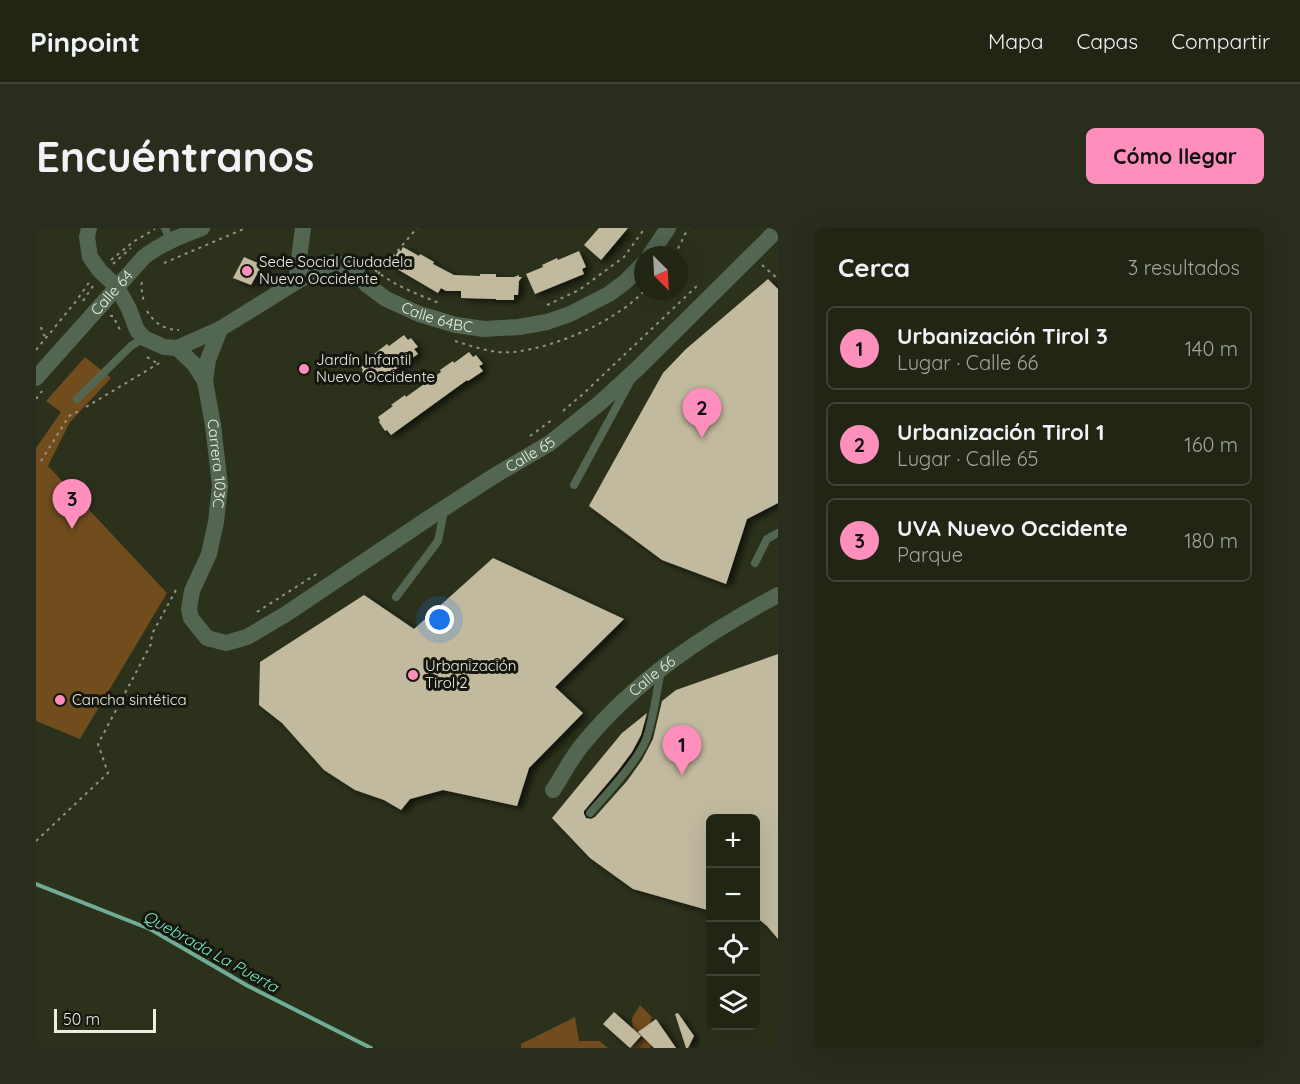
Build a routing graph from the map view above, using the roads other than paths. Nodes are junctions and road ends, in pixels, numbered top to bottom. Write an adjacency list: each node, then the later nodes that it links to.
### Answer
1 (89, 228): 10 (street)
2 (202, 228): 6 (street, Calle 64)
3 (303, 228): 9 (street)
4 (668, 228): 7 (street)
5 (778, 229): 14 (street, Calle 65)
6 (167, 234): 10 (street, Calle 64)
7 (656, 246)
8 (634, 273): 9 (street, Calle 64BC)
9 (296, 282): 11 (street, Calle 64BC)
10 (117, 287): 12 (street); 15 (street, Calle 64)
11 (220, 329): 13 (street, Calle 64BC); 16 (street)
12 (144, 338): 13 (street); 17 (lane)
13 (177, 348): 16 (street)
14 (638, 369): 18 (lane); 19 (street, Calle 65)
15 (36, 378)
16 (205, 381): 24 (street, Carrera 103C)
17 (77, 399)
18 (574, 485)
19 (445, 507): 23 (lane); 24 (street, Calle 65)
20 (778, 533): 21 (lane)
21 (755, 563)
22 (778, 595): 25 (street, Calle 66)
23 (396, 597)
24 (247, 637)
25 (661, 668): 26 (street, Calle 66); 27 (lane)
26 (553, 790)
27 (590, 813)

